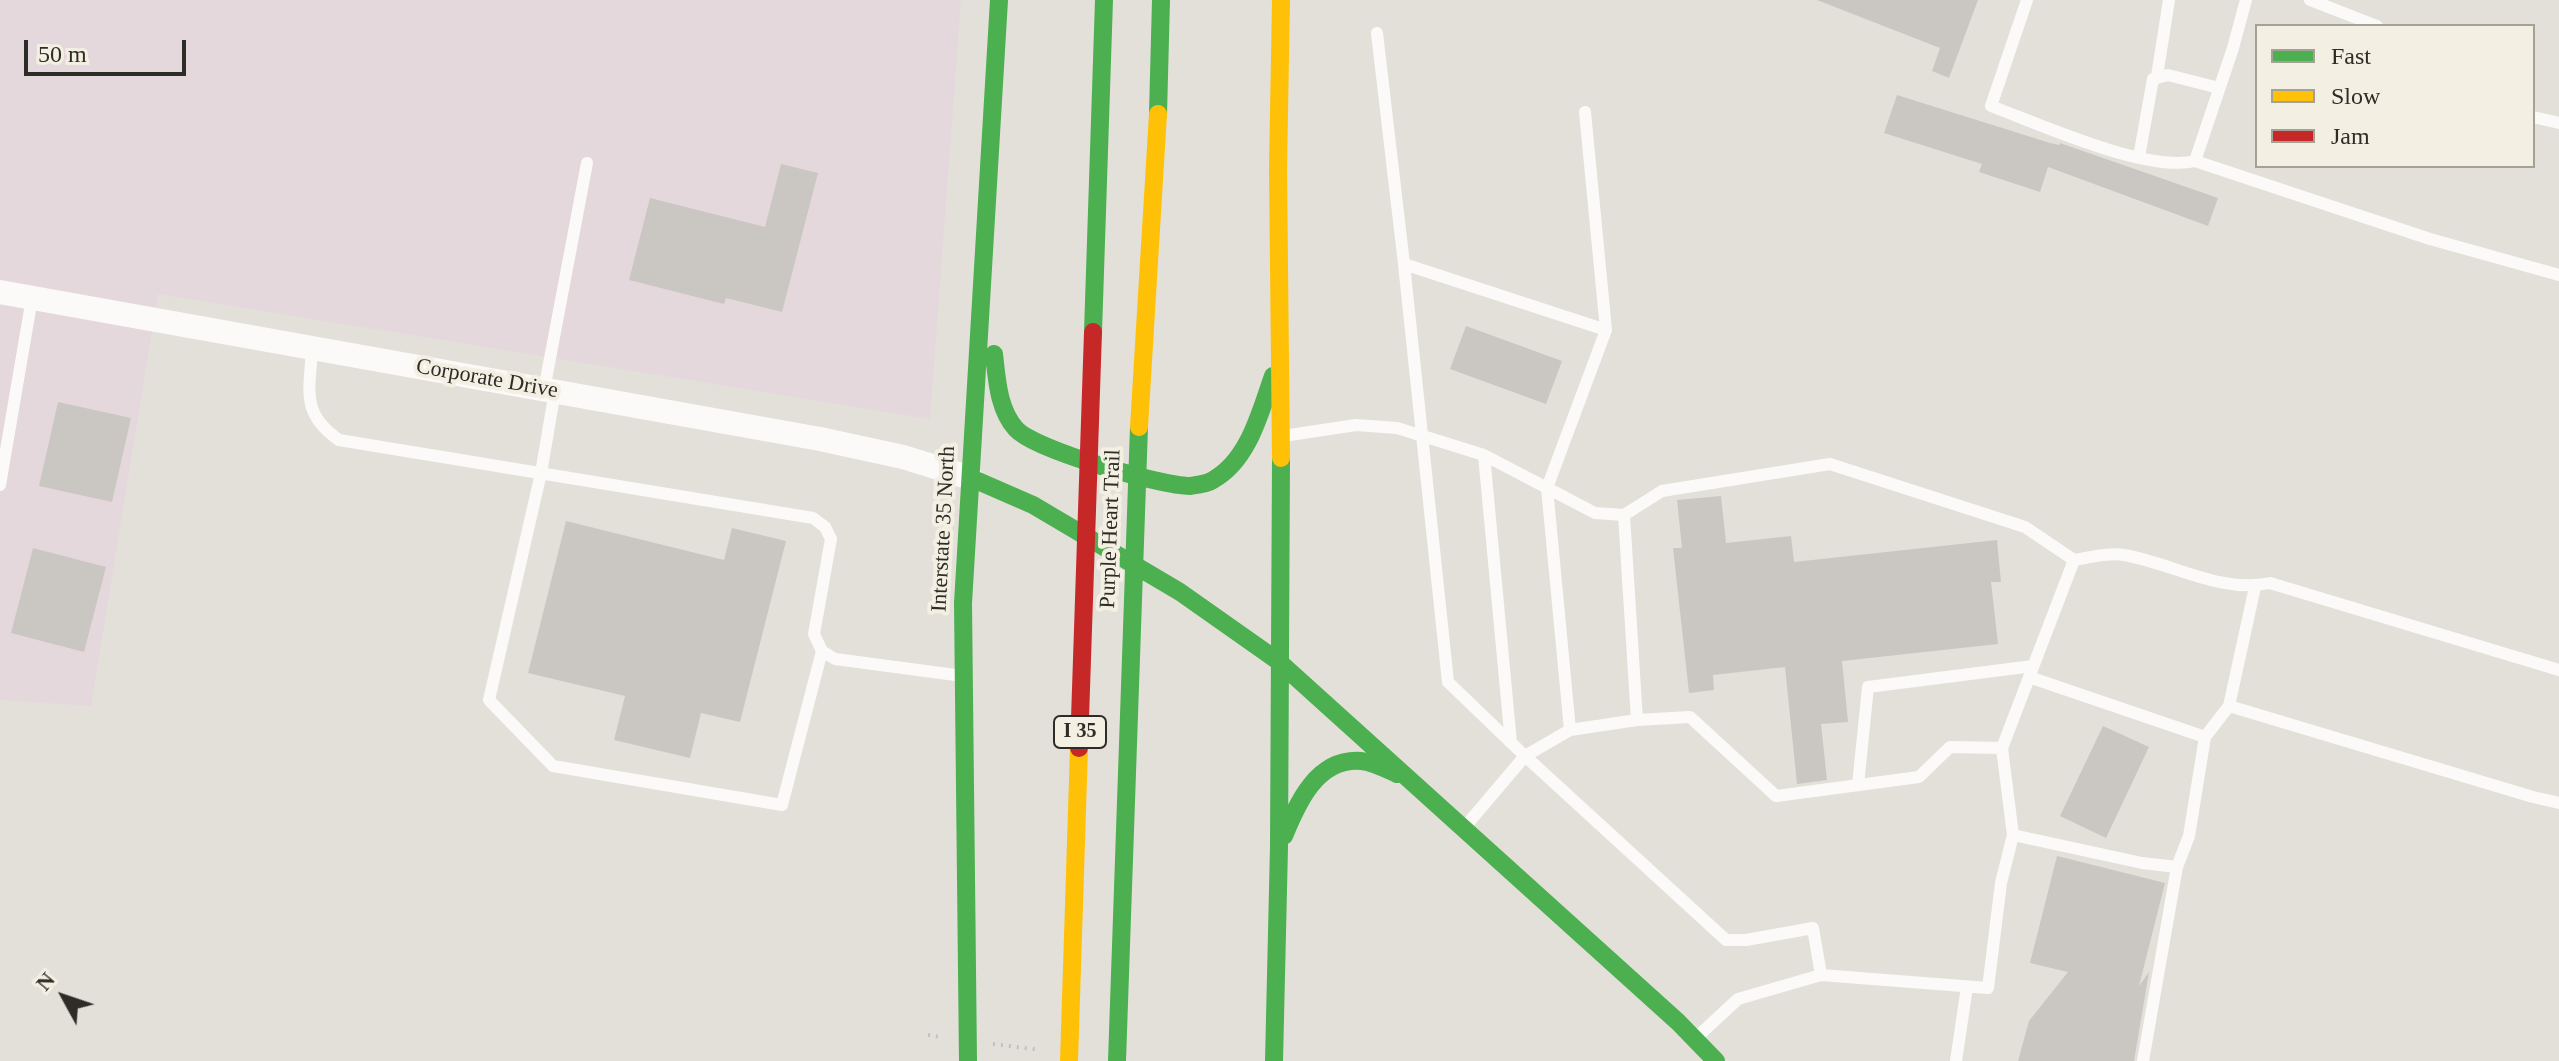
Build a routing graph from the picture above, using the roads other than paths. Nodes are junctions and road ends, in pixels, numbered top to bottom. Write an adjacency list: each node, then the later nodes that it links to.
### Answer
1 (999, 0): 21 (main road, Interstate 35 North)
2 (1104, 0): 63 (main road, Purple Heart Trail / I 35)
3 (1161, 0): 12 (main road, Purple Heart Trail / I 35)
4 (1170, 0): 12 (main road)
5 (1281, 0): 28 (main road)
6 (2027, 0): 18 (lane)
7 (2169, 0): 13 (lane)
8 (2246, 0): 14 (lane)
9 (2310, 0): 10 (lane)
10 (2372, 24)
11 (1377, 33): 22 (lane)
12 (1161, 58): 64 (main road, Purple Heart Trail / I 35)
13 (2157, 76): 14 (lane); 18 (lane)
14 (2219, 88): 19 (lane)
15 (1585, 112): 26 (lane)
16 (2535, 117): 17 (lane)
17 (2559, 123)
18 (2139, 157): 19 (lane)
19 (2195, 161): 23 (lane)
20 (587, 163): 29 (lane)
21 (984, 258): 28 (main road); 34 (main road, Interstate 35 North)
22 (1404, 264): 26 (lane); 31 (lane)
23 (2559, 275)
24 (0, 292): 25 (street, Corporate Drive)
25 (32, 298): 27 (street, Corporate Drive); 35 (lane)
26 (1606, 330): 36 (lane)
27 (312, 348): 29 (street, Corporate Drive); 33 (lane)
28 (1281, 355): 30 (main road)
29 (549, 390): 33 (lane); 34 (street, Corporate Drive)
30 (1280, 436): 31 (lane); 41 (main road)
31 (1422, 436): 32 (lane); 49 (lane)
32 (1484, 455): 36 (lane); 49 (lane)
33 (541, 473): 40 (lane); 40 (lane)
34 (971, 478): 41 (main road); 44 (main road, Interstate 35 North)
35 (0, 485)
36 (1547, 488): 37 (lane); 47 (lane)
37 (1624, 515): 38 (lane); 46 (lane)
38 (2074, 560): 39 (lane); 43 (lane)
39 (2255, 587): 42 (lane); 45 (lane)
40 (822, 651): 44 (lane)
41 (1278, 661): 52 (main road); 57 (main road)
42 (2559, 670)
43 (2031, 672): 48 (lane); 50 (lane); 53 (lane)
44 (964, 676): 62 (main road, Interstate 35 North)
45 (2229, 706): 48 (lane); 54 (lane)
46 (1637, 720): 47 (lane); 53 (lane)
47 (1570, 730): 51 (lane)
48 (2205, 737): 58 (lane)
49 (1511, 743): 51 (lane)
50 (2002, 748): 53 (lane); 56 (lane)
51 (1525, 756): 55 (lane); 59 (lane)
52 (1411, 779): 55 (main road); 57 (main road)
53 (1858, 785)
54 (2559, 803)
55 (1464, 828): 61 (main road)
56 (2013, 835): 58 (lane); 60 (lane)
57 (1279, 847): 65 (main road)
58 (2177, 867): 68 (lane)
59 (1821, 975): 60 (lane); 61 (lane)
60 (1967, 987): 67 (lane)
61 (1694, 1039): 66 (main road)
62 (968, 1061)
63 (1069, 1061)
64 (1117, 1061)
65 (1274, 1061)
66 (1716, 1061)
67 (1956, 1061)
68 (2143, 1061)

